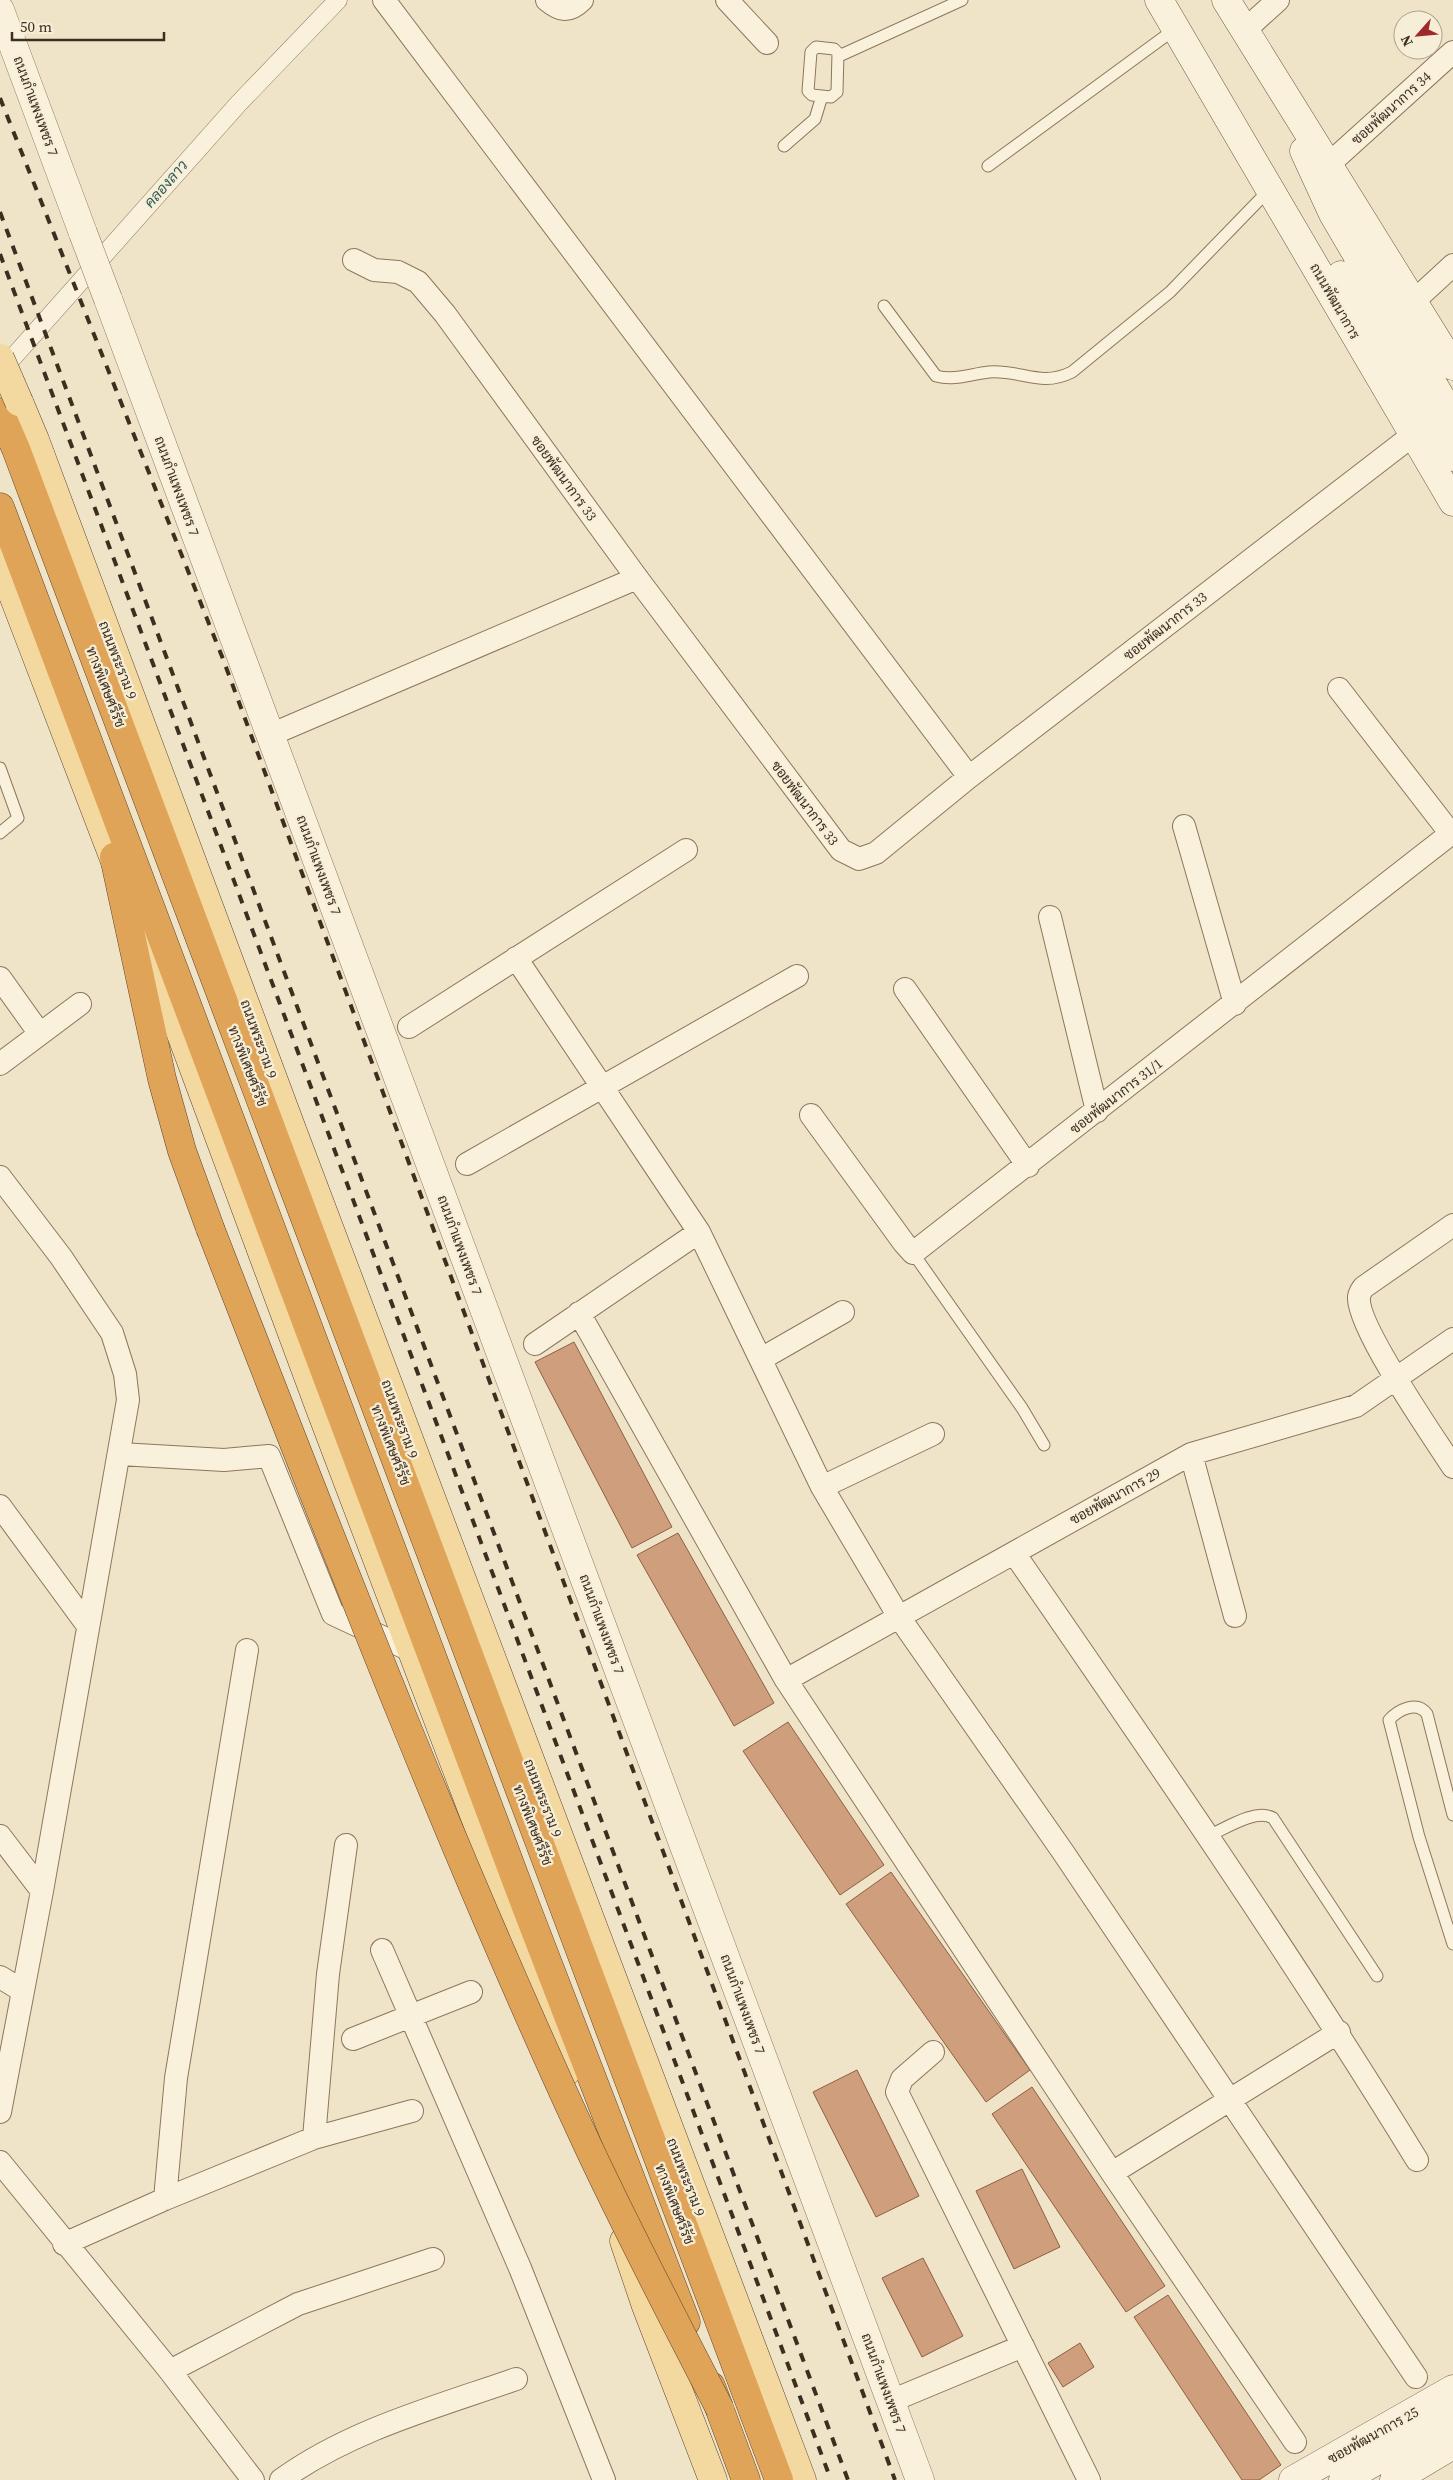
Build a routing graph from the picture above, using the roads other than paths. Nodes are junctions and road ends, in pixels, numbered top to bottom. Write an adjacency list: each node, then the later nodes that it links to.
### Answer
1 (338, 0): 28 (street)
2 (384, 0): 40 (street)
3 (547, 0): 4 (street)
4 (582, 0)
5 (726, 0): 13 (street)
6 (962, 0): 15 (lane)
7 (1158, 0): 11 (street, ถนนพัฒนาการ)
8 (1226, 0): 12 (street)
9 (1278, 0): 12 (street)
10 (0, 10): 38 (street, ถนนกำแพงเพชร 7, bridge)
11 (1175, 29): 17 (street, ถนนพัฒนาการ); 20 (lane)
12 (1250, 38): 19 (street); 30 (street)
13 (767, 43)
14 (1453, 52): 19 (street, ซอยพัฒนาการ 34)
15 (839, 56): 16 (lane); 16 (lane)
16 (822, 96): 18 (lane)
17 (1217, 100): 21 (street, ถนนพัฒนาการ); 32 (street, ถนนพัฒนาการ)
18 (784, 146)
19 (1329, 164): 24 (street)
20 (988, 166)
21 (1270, 188): 25 (lane); 31 (street, ถนนพัฒนาการ)
22 (354, 260): 36 (street, ซอยพัฒนาการ 33)
23 (1453, 265): 24 (street)
24 (1414, 301): 27 (street)
25 (884, 306)
26 (0, 358): 29 (main road, ถนนพระราม 9, bridge)
27 (1453, 366)
28 (0, 372)
29 (9, 407): 125 (highway, ทางพิเศษศรีรัช); 126 (main road, ถนนพระราม 9)
30 (1453, 418)
31 (1413, 435): 33 (street, ถนนพัฒนาการ); 40 (street, ซอยพัฒนาการ 33)
32 (1453, 457)
33 (1453, 502)
34 (0, 507): 116 (highway, bridge)
35 (0, 562): 45 (main road)
36 (637, 578): 38 (street); 40 (street, ซอยพัฒนาการ 33)
37 (1339, 689): 43 (street)
38 (270, 735): 115 (street, ถนนกำแพงเพชร 7)
39 (0, 768): 42 (lane)
40 (969, 777)
41 (1184, 826): 52 (street)
42 (0, 833)
43 (1452, 833): 52 (street, ซอยพัฒนาการ 31/1)
44 (686, 850): 47 (street)
45 (114, 858): 83 (main road); 116 (highway, bridge)
46 (1050, 917): 57 (street)
47 (516, 958): 53 (street); 56 (street)
48 (797, 976): 56 (street)
49 (0, 978): 54 (street)
50 (905, 989): 60 (street)
51 (80, 1004): 54 (street)
52 (1235, 1004): 57 (street, ซอยพัฒนาการ 31/1)
53 (409, 1027)
54 (40, 1034): 55 (street)
55 (0, 1064)
56 (603, 1087): 59 (street); 63 (street)
57 (1098, 1111): 60 (street, ซอยพัฒนาการ 31/1)
58 (812, 1115): 64 (street)
59 (468, 1164)
60 (1028, 1166): 64 (street, ซอยพัฒนาการ 31/1)
61 (0, 1177): 73 (street)
62 (1453, 1225): 70 (street)
63 (700, 1232): 66 (street); 69 (street)
64 (913, 1253): 72 (lane)
65 (843, 1312): 69 (street)
66 (579, 1313): 68 (street); 84 (street)
67 (1453, 1339): 70 (street, ซอยพัฒนาการ 29)
68 (535, 1344)
69 (760, 1359): 76 (street)
70 (1396, 1378): 74 (street, ซอยพัฒนาการ 29); 75 (street)
71 (933, 1434): 76 (street)
72 (1044, 1445)
73 (120, 1454): 81 (street); 83 (street)
74 (1191, 1454): 78 (street, ซอยพัฒนาการ 29); 79 (street)
75 (1453, 1467)
76 (822, 1487): 80 (street)
77 (0, 1506): 81 (street)
78 (1014, 1553): 80 (street, ซอยพัฒนาการ 29); 87 (street)
79 (1235, 1616)
80 (899, 1617): 84 (street, ซอยพัฒนาการ 29); 100 (street)
81 (88, 1626): 89 (street)
82 (247, 1650): 107 (street)
83 (412, 1651): 123 (main road)
84 (786, 1680): 106 (street)
85 (1453, 1815): 90 (lane)
86 (0, 1836): 89 (street)
87 (1208, 1836): 93 (lane); 97 (street)
88 (346, 1845): 103 (street)
89 (42, 1891): 94 (street)
90 (1453, 1944)
91 (382, 1950): 96 (street)
92 (0, 1976): 94 (street)
93 (1377, 1976)
94 (23, 1991): 102 (street)
95 (471, 1992): 96 (street)
96 (412, 2015): 98 (street); 122 (street)
97 (1339, 2032): 100 (street); 104 (street)
98 (353, 2039)
99 (933, 2052): 110 (street)
100 (1230, 2099): 106 (street); 112 (street)
101 (412, 2111): 103 (street)
102 (0, 2112)
103 (314, 2138): 107 (street)
104 (1417, 2160)
105 (0, 2162): 108 (street)
106 (1112, 2173): 118 (street)
107 (165, 2199): 108 (street)
108 (64, 2244): 111 (street)
109 (433, 2258): 111 (street)
110 (1023, 2346): 115 (street); 128 (street)
111 (170, 2371): 120 (street)
112 (1416, 2377)
113 (516, 2379): 121 (street)
114 (1453, 2389): 129 (street, ซอยพัฒนาการ 25)
115 (891, 2401): 127 (street, ถนนกำแพงเพชร 7)
116 (720, 2409): 124 (highway)
117 (1453, 2417): 130 (street, ซอยพัฒนาการ 25)
118 (1294, 2442)
119 (1453, 2446): 131 (street)
120 (253, 2480)
121 (281, 2480)
122 (604, 2480)
123 (714, 2480)
124 (746, 2480)
125 (779, 2480)
126 (802, 2480)
127 (920, 2480)
128 (1089, 2480)
129 (1293, 2480)
130 (1343, 2480)
131 (1394, 2480)

